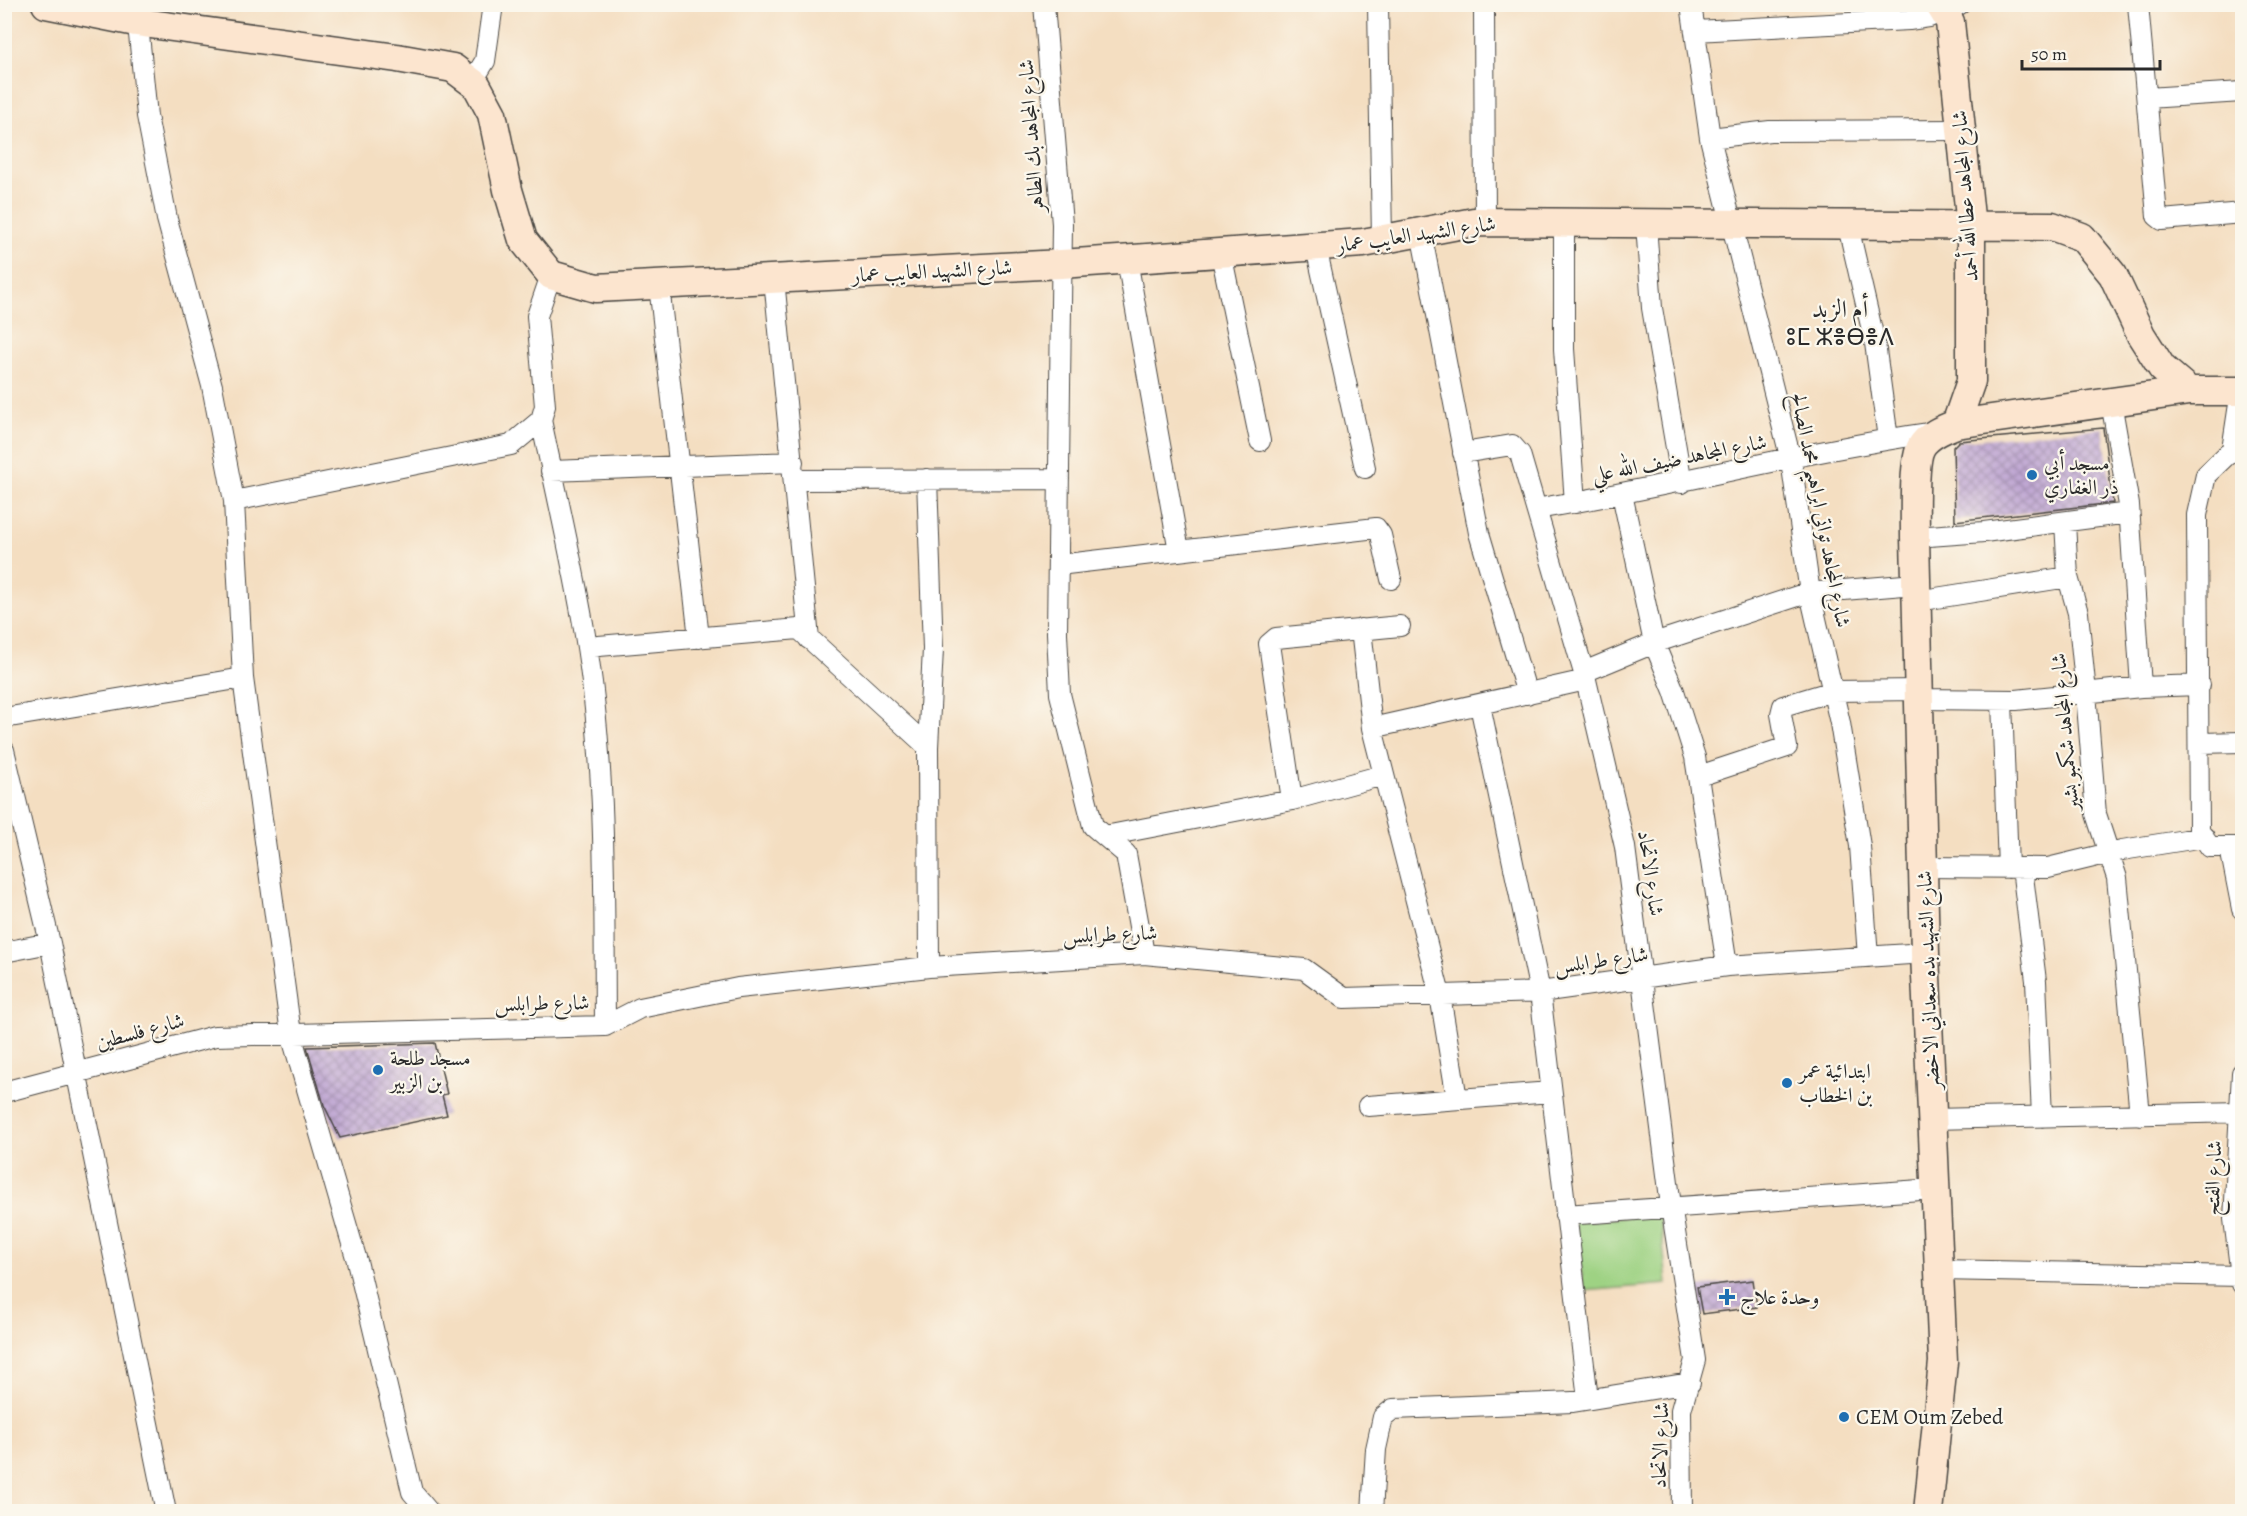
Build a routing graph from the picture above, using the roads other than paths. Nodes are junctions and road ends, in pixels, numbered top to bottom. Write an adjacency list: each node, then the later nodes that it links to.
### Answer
1 (46, 4): 9 (street)
2 (493, 4): 11 (street)
3 (1044, 4): 28 (street, شارع المجاهد بك الطاهر)
4 (1378, 4): 24 (street)
5 (1484, 4): 17 (street)
6 (1691, 4): 10 (street, شارع المجاهد تواتي ابراهيم محمد الصالح)
7 (2138, 4): 13 (street)
8 (1947, 7): 10 (street); 14 (street, شارع المجاهد عطا الله أحمد)
9 (136, 13): 11 (street); 49 (street)
10 (1695, 31): 15 (street, شارع المجاهد تواتي ابراهيم محمد الصالح)
11 (472, 82): 29 (street)
12 (2242, 92): 13 (street)
13 (2147, 98): 16 (street)
14 (1961, 130): 15 (street); 22 (street, شارع المجاهد عطا الله أحمد)
15 (1710, 138): 20 (street, شارع المجاهد تواتي ابراهيم محمد الصالح)
16 (2242, 213)
17 (1485, 222): 18 (street, شارع الشهيد العايب عمار); 23 (street, شارع الشهيد العايب عمار)
18 (1563, 223): 19 (street, شارع الشهيد العايب عمار); 50 (street)
19 (1646, 224): 20 (street, شارع الشهيد العايب عمار); 47 (street)
20 (1731, 225): 21 (street, شارع الشهيد العايب عمار); 40 (street, شارع المجاهد تواتي ابراهيم محمد الصالح)
21 (1848, 226): 22 (street, شارع الشهيد العايب عمار); 37 (street)
22 (1971, 227): 32 (street, شارع الشهيد العايب عمار); 36 (street, شارع المجاهد عطا الله أحمد)
23 (1421, 232): 24 (street, شارع الشهيد العايب عمار); 39 (street)
24 (1382, 240): 25 (street, شارع الشهيد العايب عمار)
25 (1316, 247): 26 (street, شارع الشهيد العايب عمار); 42 (street)
26 (1221, 253): 27 (street, شارع الشهيد العايب عمار); 38 (street)
27 (1127, 260): 28 (street, شارع الشهيد العايب عمار); 55 (street)
28 (1061, 264): 30 (street, شارع الشهيد العايب عمار); 46 (street, شارع المجاهد بك الطاهر)
29 (551, 275): 31 (street, شارع الشهيد العايب عمار); 35 (street)
30 (774, 279): 31 (street, شارع الشهيد العايب عمار); 44 (street)
31 (659, 285): 41 (street)
32 (2189, 391): 33 (street); 34 (street)
33 (2242, 391): 69 (street)
34 (2111, 402): 36 (street); 52 (street)
35 (541, 420): 43 (street); 49 (street)
36 (1937, 435): 37 (street, شارع المجاهد ضيف الله علي); 54 (street, شارع الشهيد بده سعداني الاخضر)
37 (1888, 439): 40 (street, شارع المجاهد ضيف الله علي)
38 (1260, 441)
39 (1463, 453): 51 (street, شارع الاتحاد); 73 (street)
40 (1791, 460): 47 (street, شارع المجاهد ضيف الله علي); 60 (street, شارع المجاهد تواتي ابراهيم محمد الصالح)
41 (679, 466): 43 (street); 44 (street); 63 (street)
42 (1365, 468)
43 (551, 471): 66 (street)
44 (794, 471): 45 (street); 64 (street)
45 (927, 479): 46 (street); 81 (street)
46 (1059, 479): 56 (street, شارع المجاهد بك الطاهر)
47 (1682, 483): 48 (street, شارع المجاهد ضيف الله علي)
48 (1622, 494): 50 (street, شارع المجاهد ضيف الله علي); 65 (street)
49 (234, 501): 68 (street)
50 (1575, 502): 51 (street, شارع المجاهد ضيف الله علي)
51 (1536, 509): 67 (street, شارع الاتحاد)
52 (2129, 513): 53 (street); 70 (street)
53 (2065, 522): 54 (street); 57 (street, شارع المجاهد شكمبو بشير)
54 (1915, 537): 59 (street, شارع الشهيد بده سعداني الاخضر)
55 (1179, 551): 56 (street); 58 (street)
56 (1058, 565): 86 (street, شارع المجاهد بك الطاهر)
57 (2068, 577): 59 (street); 72 (street, شارع المجاهد شكمبو بشير)
58 (1391, 579)
59 (1917, 592): 60 (street); 74 (street, شارع الشهيد بده سعداني الاخضر)
60 (1810, 593): 65 (street); 71 (street, شارع المجاهد تواتي ابراهيم محمد الصالح)
61 (1400, 626): 62 (street)
62 (1361, 629): 78 (street); 85 (street)
63 (699, 638): 64 (street); 66 (street)
64 (810, 639): 81 (street)
65 (1654, 643): 67 (street); 84 (street)
66 (587, 647): 103 (street)
67 (1585, 676): 73 (street); 100 (street, شارع الاتحاد)
68 (243, 678): 77 (street); 104 (street)
69 (2200, 685): 70 (street); 80 (street)
70 (2141, 687): 72 (street)
71 (1833, 691): 74 (street); 84 (street); 97 (street, شارع المجاهد تواتي ابراهيم محمد الصالح)
72 (2086, 693): 75 (street); 89 (street, شارع المجاهد شكمبو بشير)
73 (1527, 694): 76 (street)
74 (1919, 695): 75 (street); 90 (street, شارع الشهيد بده سعداني الاخضر)
75 (2002, 701): 91 (street)
76 (1480, 705): 78 (street); 101 (street)
77 (4, 718)
78 (1372, 728): 83 (street)
79 (2242, 742): 80 (street)
80 (2199, 743): 87 (street)
81 (928, 747): 99 (street)
82 (4, 750): 93 (street)
83 (1383, 775): 85 (street); 102 (street)
84 (1699, 776): 98 (street)
85 (1292, 800): 86 (street)
86 (1105, 837): 96 (street, شارع المجاهد بك الطاهر)
87 (2204, 837): 88 (street); 89 (street)
88 (2236, 848): 92 (street)
89 (2109, 854): 91 (street); 112 (street, شارع المجاهد شكمبو بشير)
90 (1924, 867): 91 (street); 95 (street, شارع الشهيد بده سعداني الاخضر)
91 (2015, 868): 113 (street)
92 (2242, 909)
93 (50, 943): 94 (street); 106 (street)
94 (4, 951)
95 (1925, 953): 97 (street, شارع طرابلس); 114 (street, شارع الشهيد بده سعداني الاخضر)
96 (1144, 954): 99 (street, شارع طرابلس); 102 (street, شارع طرابلس)
97 (1869, 957): 98 (street, شارع طرابلس)
98 (1727, 966): 100 (street, شارع طرابلس)
99 (929, 967): 103 (street, شارع طرابلس)
100 (1642, 979): 101 (street, شارع طرابلس); 116 (street, شارع الاتحاد)
101 (1540, 992): 102 (street, شارع طرابلس); 108 (street)
102 (1440, 995): 109 (street)
103 (604, 1026): 104 (street, شارع طرابلس)
104 (291, 1034): 106 (street, شارع فلسطين); 124 (street)
105 (2242, 1073): 111 (street, شارع الفتح)
106 (75, 1074): 107 (street, شارع فلسطين); 123 (street)
107 (4, 1092)
108 (1551, 1092): 109 (street); 117 (street)
109 (1457, 1099): 110 (street)
110 (1368, 1106)
111 (2240, 1112): 112 (street); 118 (street, شارع الفتح)
112 (2140, 1115): 113 (street)
113 (2042, 1117): 114 (street)
114 (1933, 1119): 115 (street, شارع الشهيد بده سعداني الاخضر)
115 (1935, 1189): 116 (street); 119 (street, شارع الشهيد بده سعداني الاخضر)
116 (1671, 1206): 117 (street); 121 (street, شارع الاتحاد)
117 (1565, 1215): 122 (street)
118 (2240, 1251): 120 (street, شارع الفتح)
119 (1939, 1270): 120 (street); 127 (street, شارع الشهيد بده سعداني الاخضر)
120 (2242, 1280)
121 (1690, 1383): 122 (street); 126 (street, شارع الاتحاد)
122 (1588, 1399): 125 (street)
123 (166, 1512)
124 (429, 1512)
125 (1372, 1512)
126 (1682, 1512)
127 (1928, 1512)

